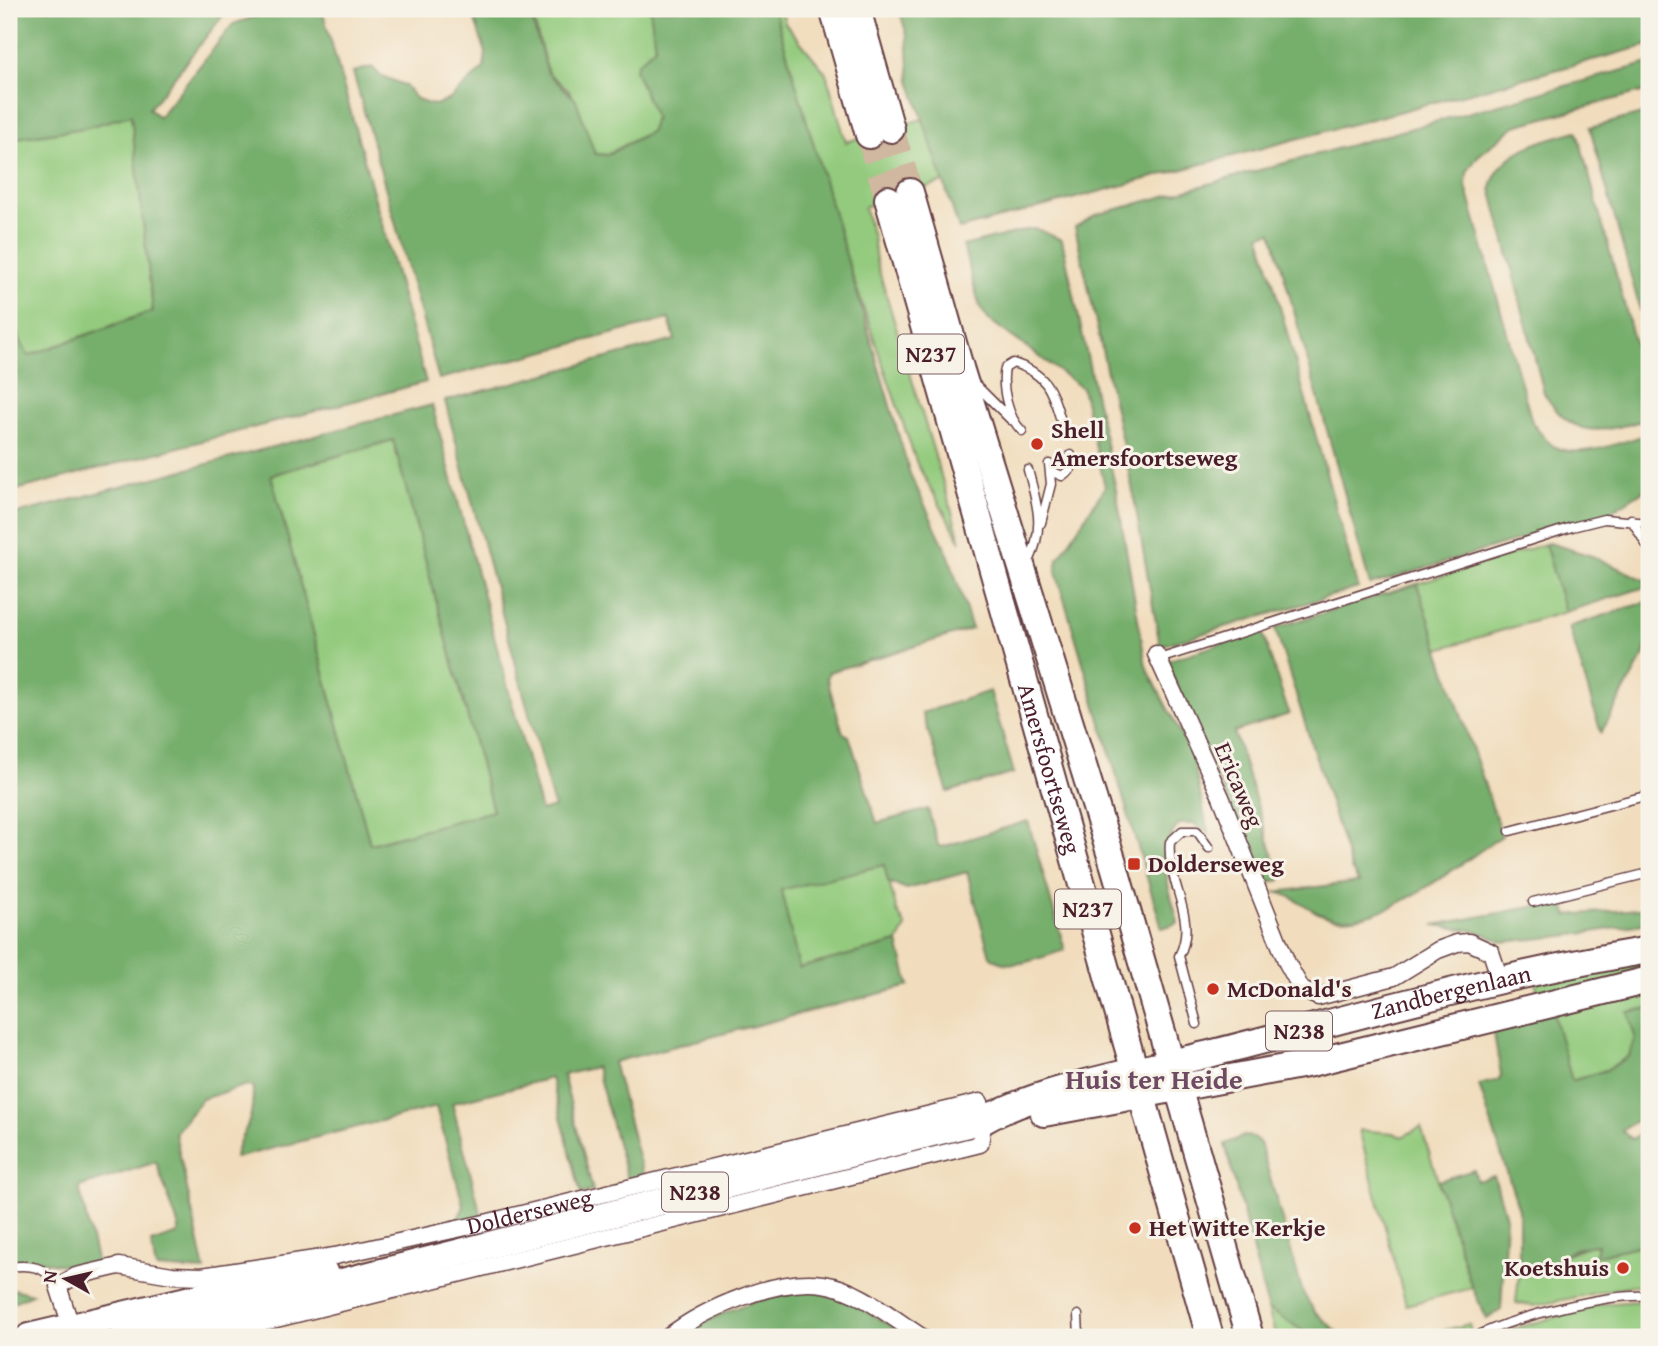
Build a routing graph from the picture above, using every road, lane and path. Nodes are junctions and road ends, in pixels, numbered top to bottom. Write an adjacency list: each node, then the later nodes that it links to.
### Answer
1 (833, 9): 2 (main road)
2 (857, 9)
3 (961, 371): 4 (lane, Amersfoortseweg); 11 (main road, Amersfoortseweg / N237); 24 (main road, Amersfoortseweg / N237)
4 (1065, 433)
5 (1070, 455): 9 (lane)
6 (1028, 470): 9 (lane)
7 (1631, 519): 8 (lane); 10 (lane); 12 (lane)
8 (1649, 523)
9 (1040, 526): 11 (lane)
10 (1649, 549)
11 (1024, 573): 23 (main road, Amersfoortseweg / N237)
12 (1158, 656): 19 (street, Ericaweg)
13 (1649, 795): 14 (lane)
14 (1510, 831)
15 (1209, 848): 22 (lane)
16 (1649, 873): 17 (lane)
17 (1534, 902)
18 (1649, 950): 19 (main road, Zandbergenlaan / N238)
19 (1500, 979): 21 (main road); 23 (main road, Zandbergenlaan / N238)
20 (1649, 980): 21 (main road, Zandbergenlaan / N238)
21 (1507, 1013): 23 (main road, Zandbergenlaan / N238)
22 (1197, 1024)
23 (1175, 1076): 24 (main road, N238); 39 (main road, Amersfoortseweg / N237)
24 (1138, 1083): 25 (main road, Dolderseweg / N238); 38 (main road, Amersfoortseweg / N237)
25 (984, 1120): 26 (main road, Dolderseweg / N238); 28 (street, Dolderseweg); 34 (street, Dolderseweg)
26 (406, 1264): 31 (main road, Dolderseweg / N238); 33 (main road, Dolderseweg / N238)
27 (9, 1267): 28 (lane)
28 (58, 1286): 31 (street)
29 (1649, 1296): 40 (lane)
30 (1078, 1315): 37 (lane)
31 (73, 1333): 32 (main road, Dolderseweg / N238)
32 (29, 1337)
33 (124, 1337)
34 (204, 1337)
35 (668, 1337): 36 (street)
36 (922, 1337)
37 (1079, 1337)
38 (1210, 1337)
39 (1250, 1337)
40 (1481, 1337)

